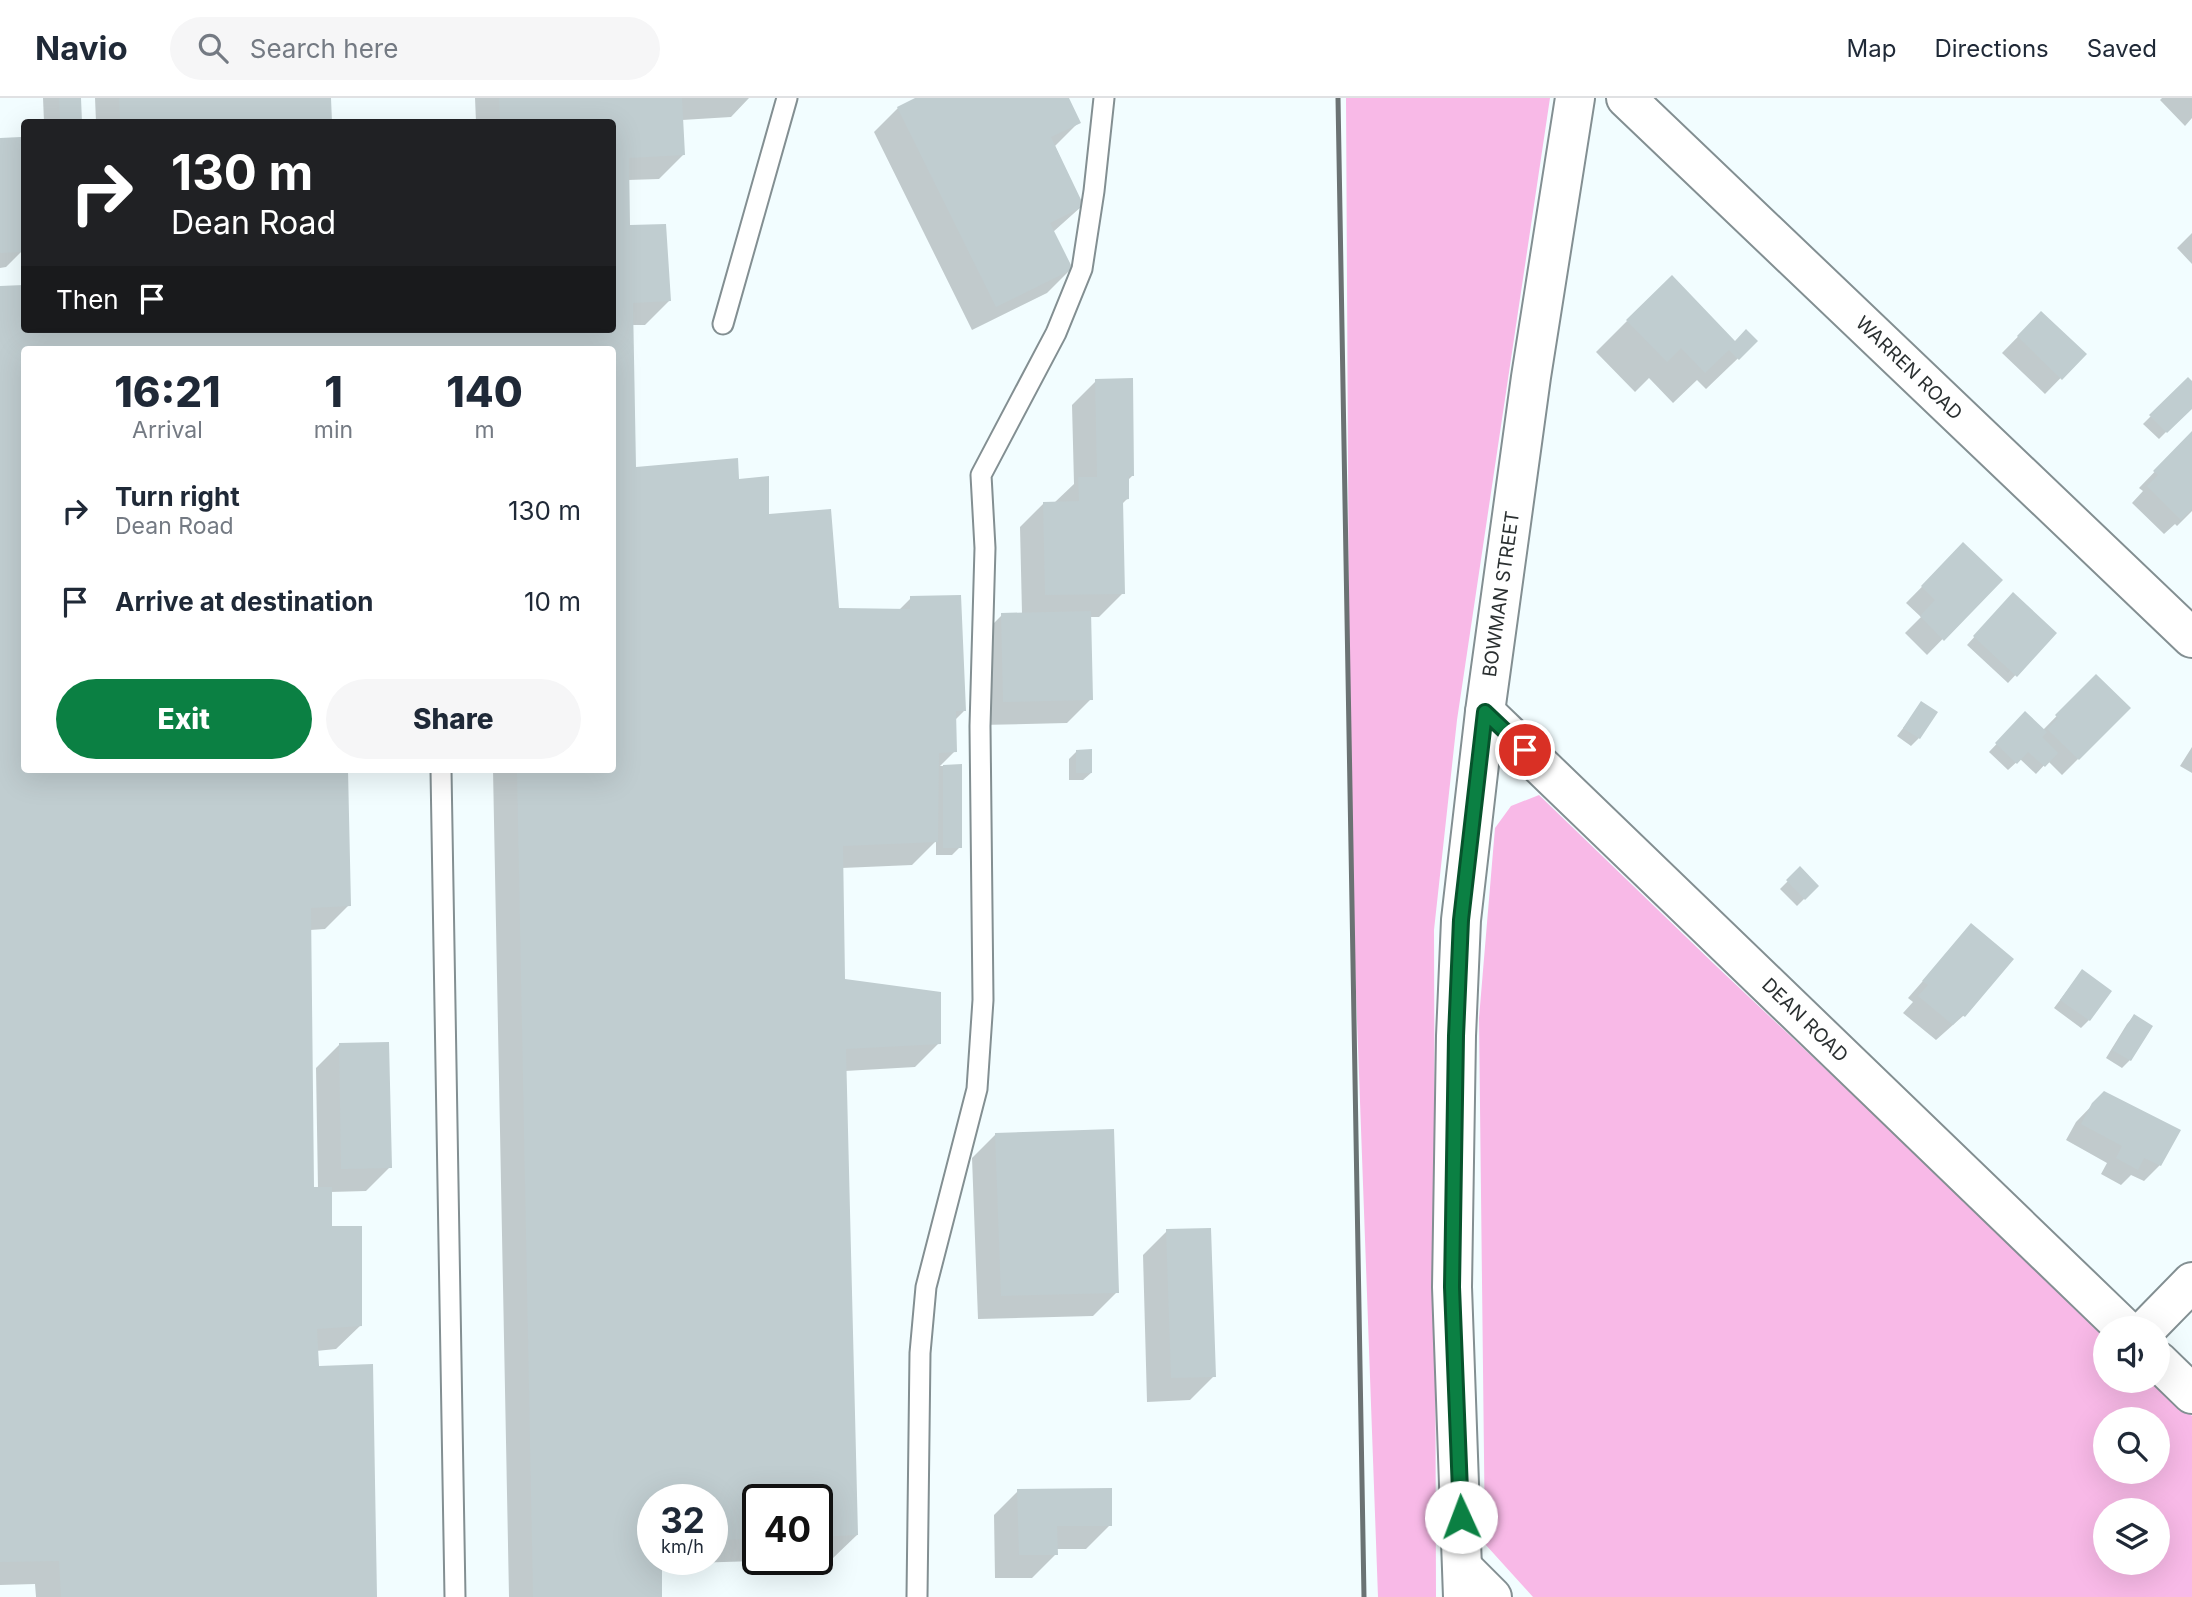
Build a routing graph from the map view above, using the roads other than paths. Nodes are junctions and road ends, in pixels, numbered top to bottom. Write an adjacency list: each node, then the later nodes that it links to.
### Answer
1 (787, 98): 5 (lane)
2 (1104, 98): 16 (lane)
3 (1575, 98): 7 (street, BOWMAN STREET)
4 (1626, 98): 6 (street, WARREN ROAD)
5 (723, 324)
6 (2192, 638)
7 (1485, 712): 10 (street, DEAN ROAD); 14 (street, BOWMAN STREET)
8 (441, 773): 15 (lane)
9 (2192, 1282): 11 (street)
10 (2112, 1316)
11 (2159, 1316)
12 (2170, 1373): 13 (street)
13 (2192, 1394)
14 (1463, 1582): 17 (street)
15 (455, 1597)
16 (917, 1597)
17 (1492, 1597)

